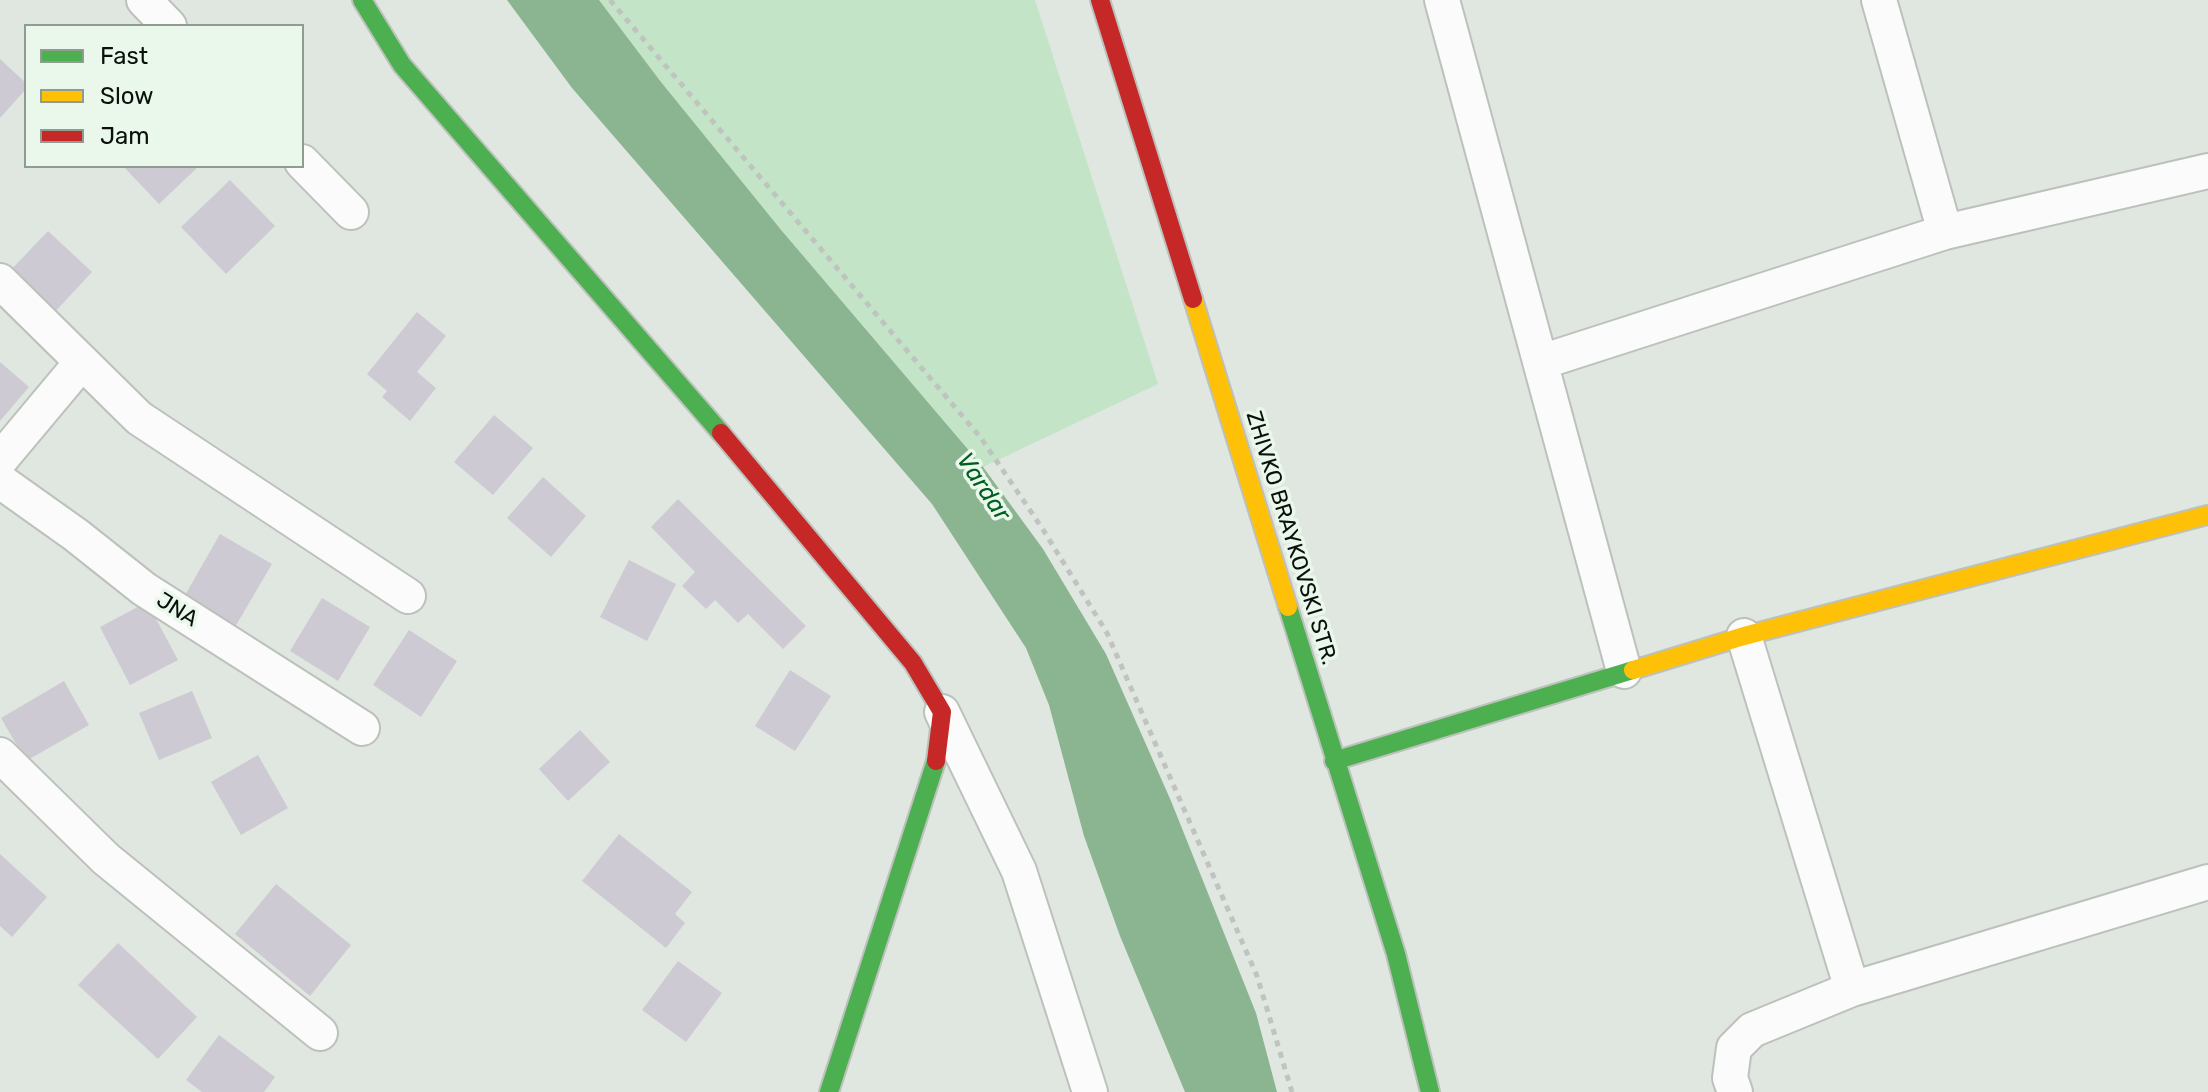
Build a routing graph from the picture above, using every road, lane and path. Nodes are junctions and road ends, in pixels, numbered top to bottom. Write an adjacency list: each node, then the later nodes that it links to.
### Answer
1 (144, 0): 7 (street)
2 (362, 0): 21 (street)
3 (610, 0): 30 (path)
4 (1100, 0): 24 (street, ZHIVKO BRAYKOVSKI STR.)
5 (1442, 0): 14 (street)
6 (1879, 0): 11 (street)
7 (167, 24)
8 (304, 164): 10 (street)
9 (2208, 171): 11 (street)
10 (351, 212)
11 (1945, 232): 14 (street)
12 (0, 281): 13 (street)
13 (82, 362): 15 (street); 18 (street)
14 (1541, 362): 20 (street)
15 (0, 460)
16 (0, 481): 22 (street, JNA)
17 (2208, 515): 19 (street)
18 (408, 596)
19 (1744, 636): 20 (street); 26 (street)
20 (1624, 671): 24 (street)
21 (942, 712): 28 (street); 29 (street)
22 (362, 728)
23 (0, 755): 27 (street)
24 (1334, 761): 31 (street, ZHIVKO BRAYKOVSKI STR.)
25 (2208, 882): 26 (street)
26 (1852, 989): 32 (street)
27 (320, 1033)
28 (829, 1092)
29 (1090, 1092)
30 (1292, 1092)
31 (1430, 1092)
32 (1735, 1092)

